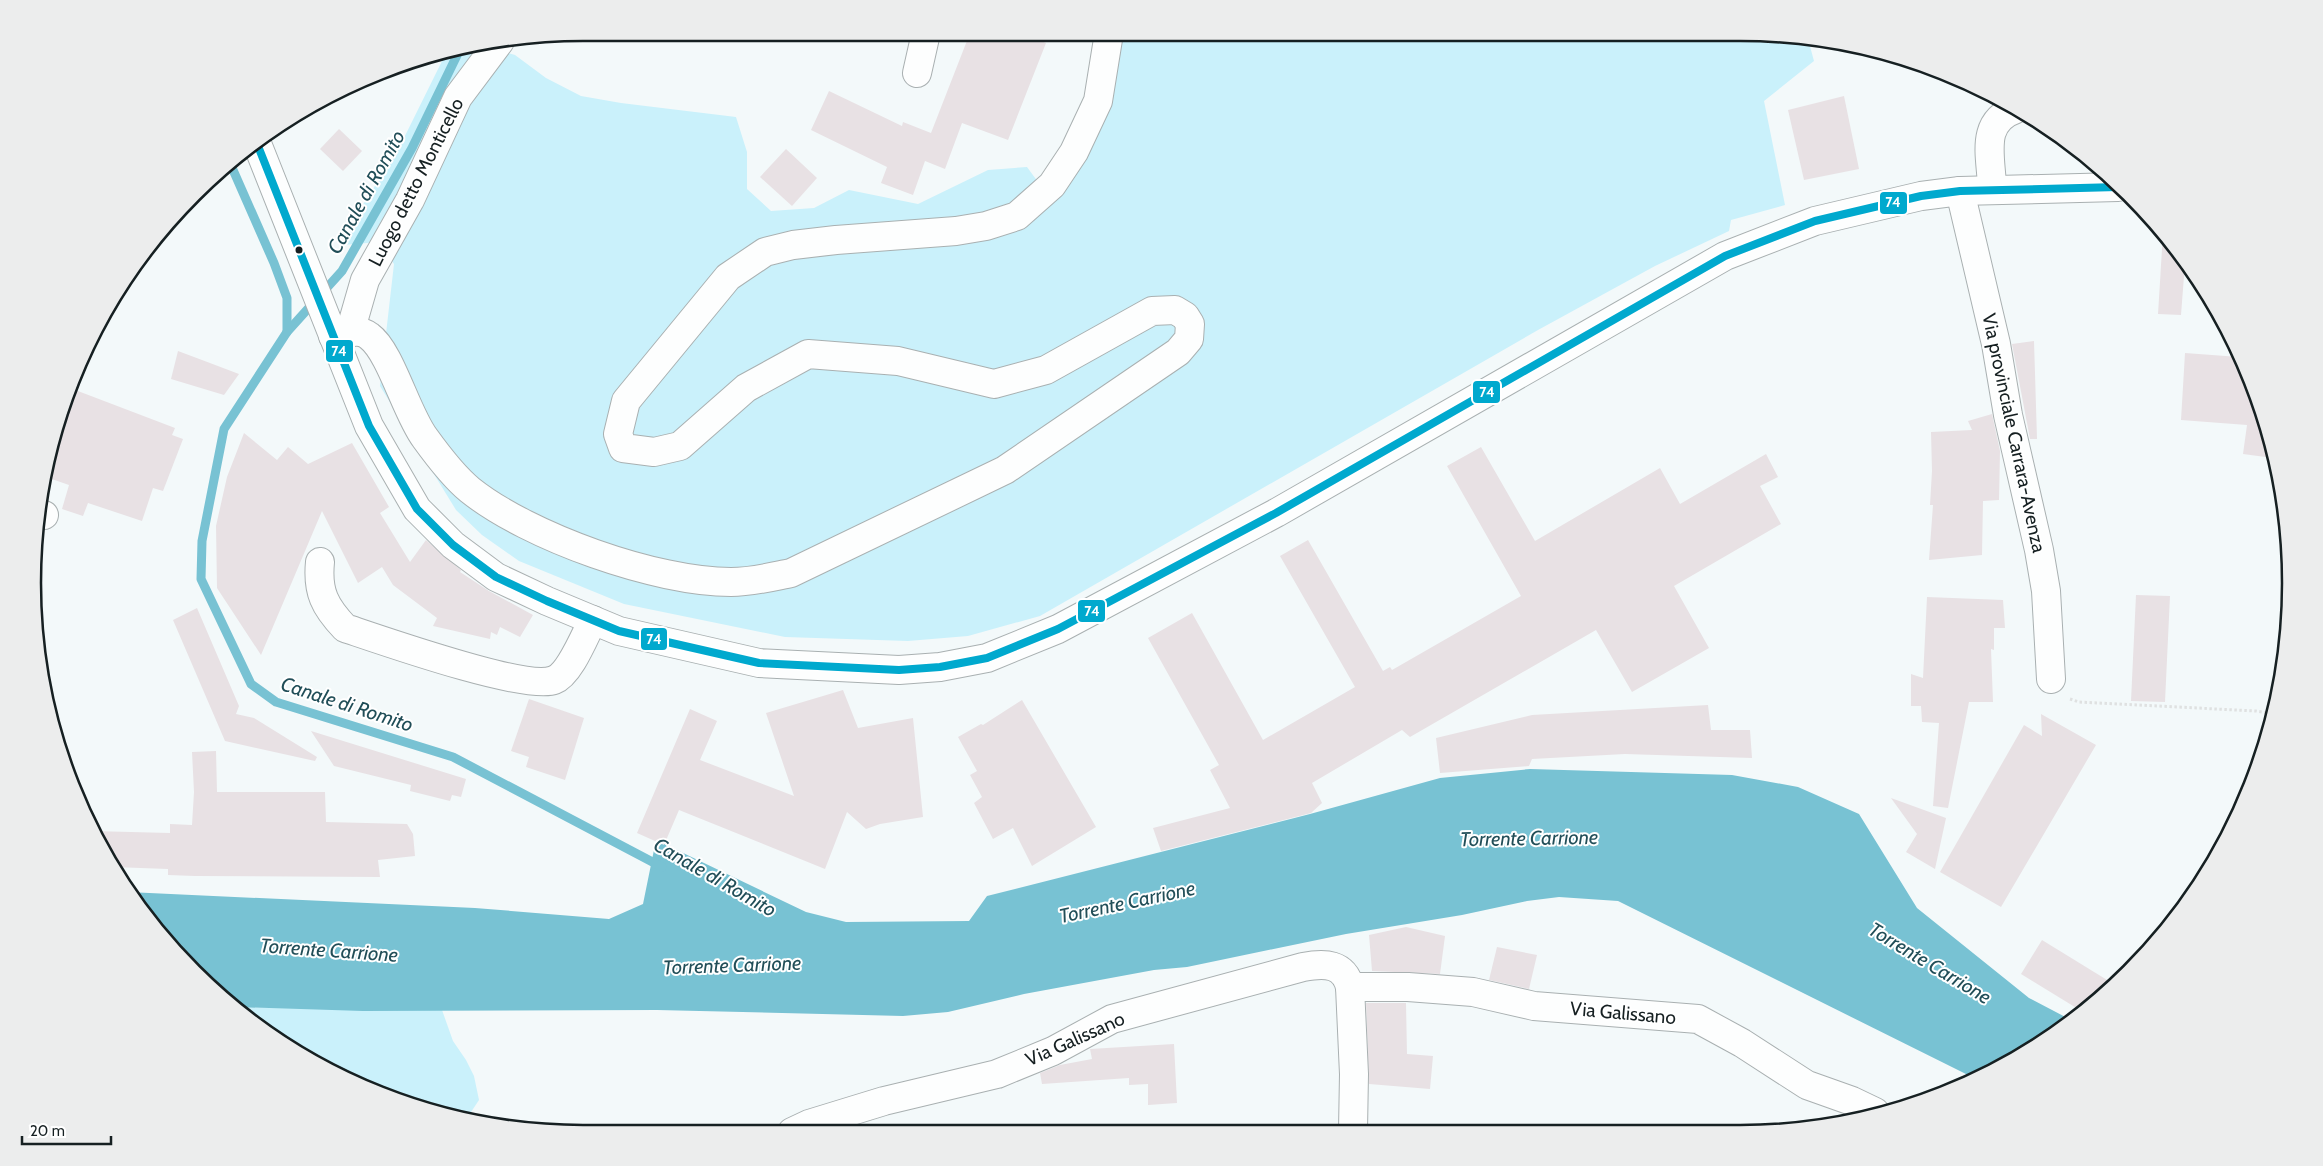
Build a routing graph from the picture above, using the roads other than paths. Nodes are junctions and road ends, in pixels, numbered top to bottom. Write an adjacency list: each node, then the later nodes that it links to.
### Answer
1 (924, 41): 4 (main road)
2 (1108, 41): 10 (main road)
3 (494, 49): 10 (main road, Luogo detto Monticello)
4 (917, 73)
5 (2009, 113): 9 (main road)
6 (259, 149): 10 (main road)
7 (2109, 187): 9 (main road)
8 (1960, 190): 9 (main road); 12 (main road); 13 (main road, Via provinciale Carrara-Avenza)
9 (1992, 190)
10 (337, 330): 12 (main road)
11 (320, 562): 12 (main road)
12 (593, 620)
13 (2051, 679)
14 (1350, 988): 15 (main road, Via Galissano); 16 (main road, Via Galissano); 17 (main road, Via Galissano)
15 (1868, 1109)
16 (807, 1125)
17 (1353, 1125)

